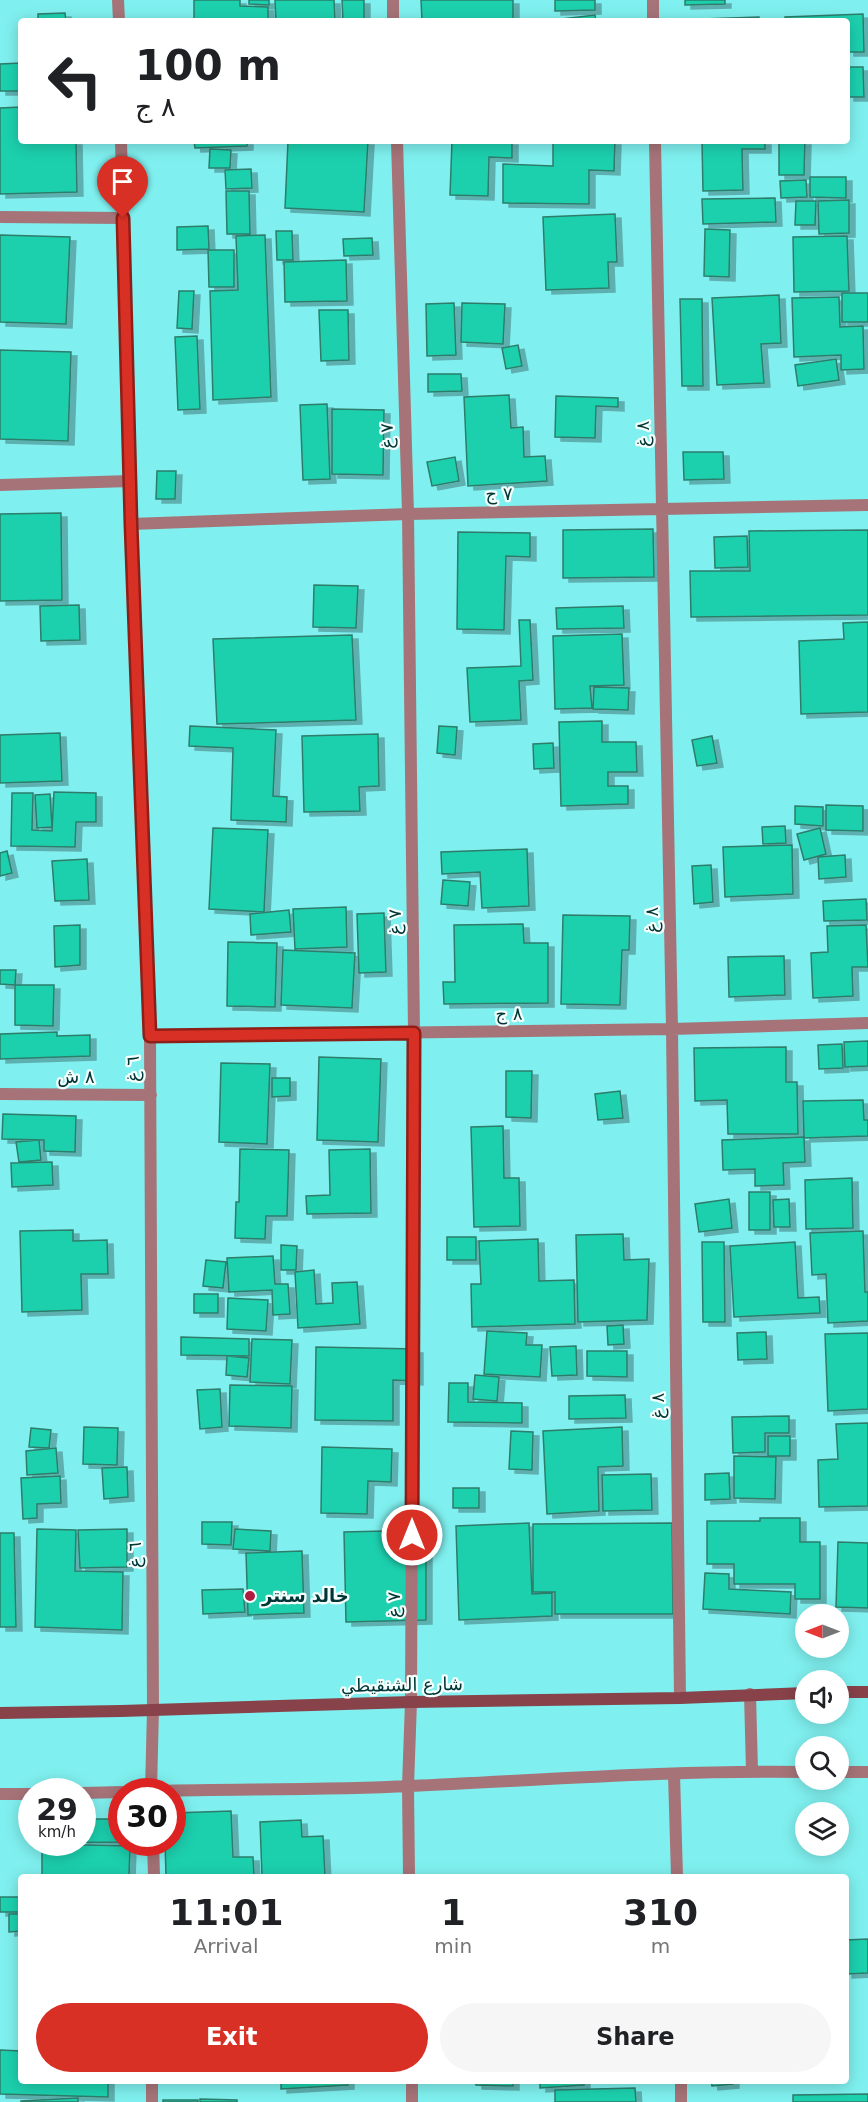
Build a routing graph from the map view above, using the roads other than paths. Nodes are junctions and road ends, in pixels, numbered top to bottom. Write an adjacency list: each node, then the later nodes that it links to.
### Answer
1 (118, 0): 4 (street)
2 (393, 0): 5 (street)
3 (653, 0): 6 (street)
4 (118, 18)
5 (393, 18)
6 (653, 18)
7 (121, 144): 11 (street, ٦ غ)
8 (397, 144): 16 (street, ٧ غ)
9 (656, 144): 15 (street, ٨ غ)
10 (0, 217): 11 (street)
11 (123, 218): 12 (street, ٦ غ)
12 (130, 481): 13 (street); 17 (street, ٦ غ)
13 (0, 485)
14 (868, 505): 15 (street, ٧ ج)
15 (662, 509): 16 (street, ٧ ج); 19 (street, ٨ غ)
16 (408, 514): 17 (street, ٧ ج); 20 (street, ٧ غ)
17 (131, 524): 21 (street, ٦ غ)
18 (868, 1023): 19 (street, ٨ ج)
19 (672, 1029): 20 (street, ٨ ج); 28 (street, ٨ غ)
20 (414, 1033): 21 (street, ٨ ج); 29 (street, ٧ غ)
21 (150, 1036): 23 (street, ٦ غ)
22 (0, 1094): 23 (street, ٨ ش)
23 (151, 1095): 30 (street, ٦ غ)
24 (849, 1692): 25 (street)
25 (868, 1692)
26 (795, 1693): 27 (street, شارع الشنقيطي)
27 (750, 1694): 28 (street, شارع الشنقيطي); 32 (street)
28 (680, 1698): 29 (street, شارع الشنقيطي)
29 (411, 1702): 30 (street, شارع الشنقيطي); 38 (street, ٧ غ)
30 (153, 1709): 31 (street, شارع الشنقيطي); 37 (street, ٦ غ)
31 (0, 1713)
32 (752, 1771): 33 (street); 36 (street)
33 (795, 1772)
34 (849, 1772): 35 (street)
35 (868, 1772)
36 (674, 1774): 38 (street); 45 (street)
37 (151, 1778)
38 (408, 1786): 39 (street); 44 (street, ٧ غ)
39 (186, 1790)
40 (0, 1794): 41 (street)
41 (18, 1794)
42 (153, 1856): 43 (street)
43 (153, 1874)
44 (409, 1874)
45 (677, 1874)
46 (152, 2084): 49 (street)
47 (412, 2084): 50 (street)
48 (681, 2084): 51 (street)
49 (152, 2102)
50 (412, 2102)
51 (681, 2102)

